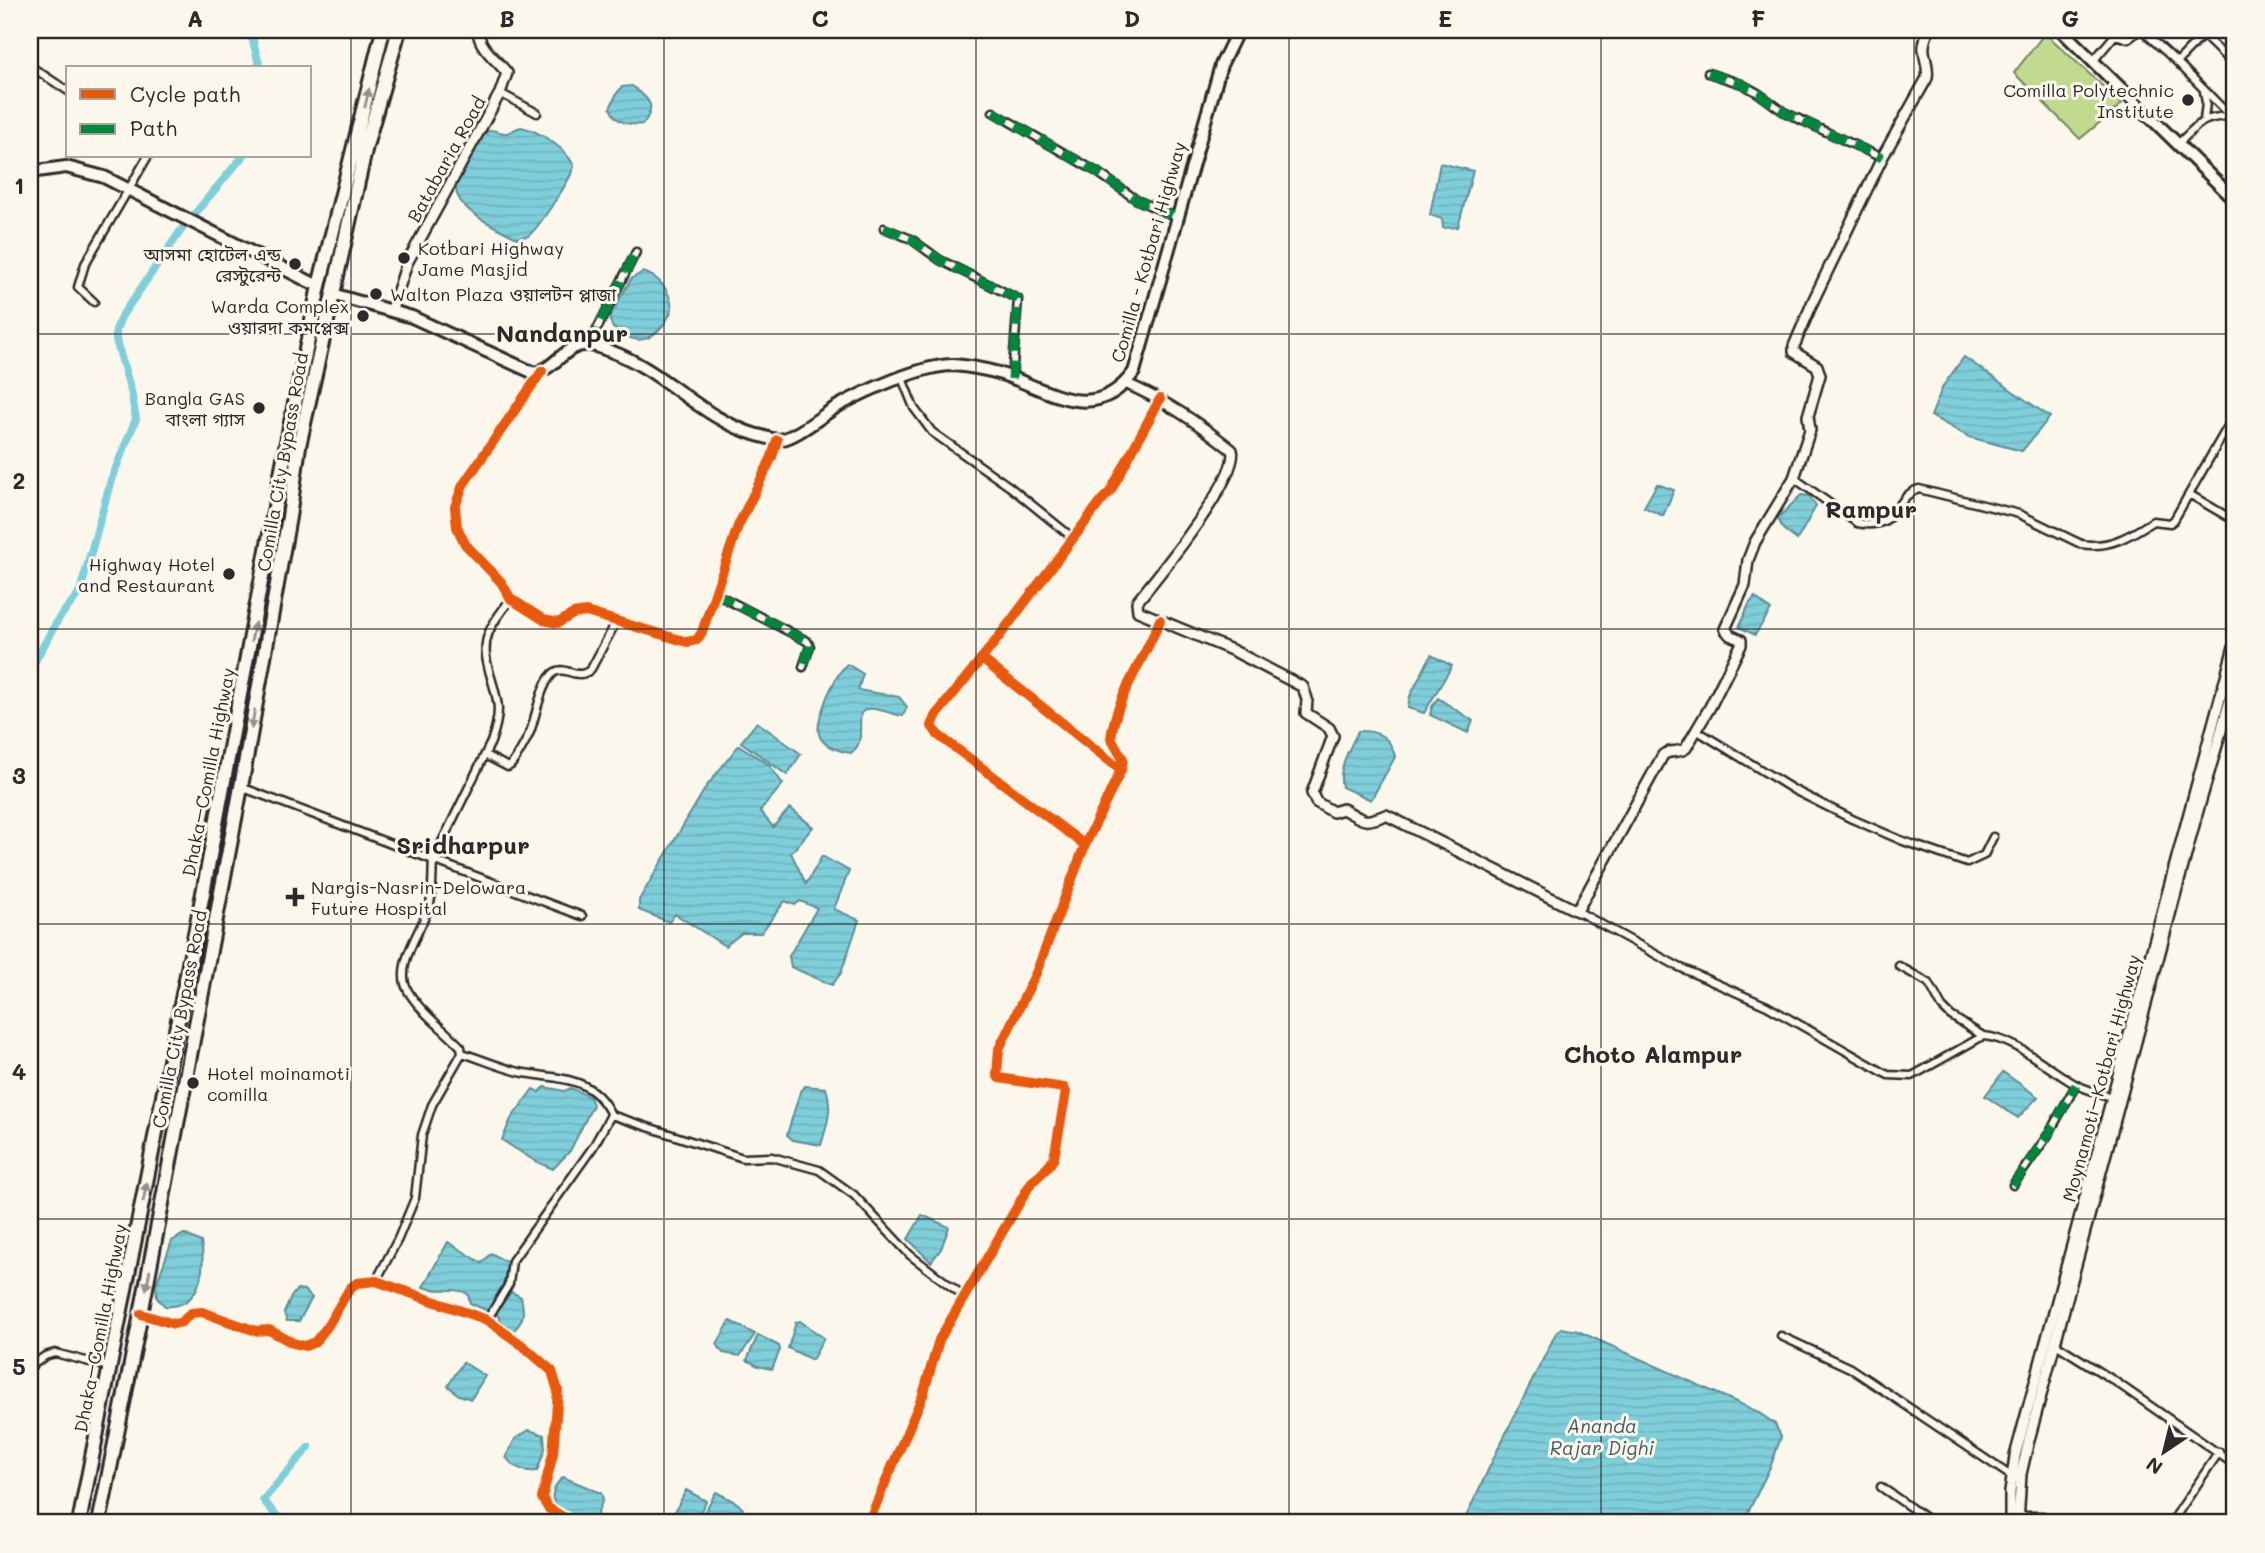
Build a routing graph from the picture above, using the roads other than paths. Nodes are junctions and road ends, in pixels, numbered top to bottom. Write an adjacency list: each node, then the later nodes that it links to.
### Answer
1 (383, 30): 23 (highway, Dhaka–Comilla Highway, one-way to 1)
2 (399, 30): 23 (highway, Comilla City Bypass Road)
3 (478, 30): 17 (main road, Batabaria Road)
4 (1238, 30): 31 (main road, Comilla - Kotbari Highway)
5 (1929, 30): 25 (main road)
6 (2061, 30): 10 (main road)
7 (2141, 30): 9 (street); 11 (street)
8 (2206, 32): 11 (street); 13 (street)
9 (2114, 33): 10 (street)
10 (2094, 60): 22 (main road)
11 (2177, 62): 15 (street)
12 (30, 66): 16 (street)
13 (2235, 66)
14 (1707, 73): 25 (street)
15 (2203, 88): 20 (street); 21 (street)
16 (66, 90)
17 (500, 93): 19 (street); 37 (main road, Batabaria Road)
18 (993, 112): 31 (street)
19 (537, 113)
20 (2233, 118): 21 (street)
21 (2204, 120): 22 (street)
22 (2179, 143): 29 (main road)
23 (361, 145): 34 (highway); 35 (highway); 46 (highway, Dhaka–Comilla Highway); 47 (highway, Comilla City Bypass Road)
24 (147, 158): 28 (street)
25 (1882, 158): 48 (main road)
26 (30, 172): 28 (main road)
27 (2235, 181): 29 (main road)
28 (128, 188): 34 (main road); 36 (street)
29 (2226, 190): 30 (main road)
30 (2235, 200)
31 (1176, 217): 42 (main road, Comilla - Kotbari Highway)
32 (884, 228): 41 (street)
33 (636, 252): 38 (street)
34 (312, 283): 46 (highway)
35 (339, 296): 37 (main road); 47 (highway)
36 (94, 302)
37 (391, 309): 39 (main road)
38 (589, 345): 39 (main road); 45 (main road)
39 (542, 372): 53 (street)
40 (902, 378): 41 (main road, Comilla - Kotbari Highway); 45 (main road, Comilla - Kotbari Highway); 51 (street)
41 (1012, 379): 42 (main road, Comilla - Kotbari Highway)
42 (1125, 383): 43 (main road)
43 (1160, 399): 51 (street); 54 (main road)
44 (2235, 414): 49 (street)
45 (777, 440): 52 (street)
46 (283, 461): 47 (highway); 83 (highway, Dhaka–Comilla Highway, one-way to 46)
47 (297, 463): 63 (highway, Comilla City Bypass Road, one-way to 63)
48 (1794, 478): 49 (street); 60 (main road)
49 (2189, 494): 50 (street)
50 (2235, 521)
51 (1073, 538): 57 (street)
52 (716, 594): 55 (street); 58 (street)
53 (511, 599): 55 (street); 61 (street)
54 (1160, 620): 62 (street); 67 (main road)
55 (616, 622): 61 (street)
56 (2235, 643): 73 (main road, Moynamoti–Kotbari Highway)
57 (982, 659): 62 (street); 65 (street)
58 (803, 667)
59 (2235, 683): 81 (main road, Moynamoti–Kotbari Highway)
60 (1696, 730): 64 (street); 67 (main road)
61 (485, 755): 66 (street)
62 (1121, 770): 65 (street)
63 (241, 788): 66 (street); 78 (highway, Comilla City Bypass Road, one-way to 78)
64 (1993, 837)
65 (1085, 845): 77 (street)
66 (433, 860): 68 (street); 71 (street)
67 (1577, 911): 70 (street)
68 (583, 916)
69 (1899, 966): 70 (street)
70 (1983, 1036): 72 (street)
71 (461, 1053): 74 (street); 76 (street)
72 (2077, 1085): 73 (street); 75 (street)
73 (2112, 1097): 81 (main road, Moynamoti–Kotbari Highway)
74 (611, 1115): 77 (street); 79 (street)
75 (2013, 1185)
76 (376, 1281): 78 (street); 79 (street)
77 (965, 1297): 92 (street)
78 (141, 1314): 90 (highway, Comilla City Bypass Road)
79 (487, 1320): 91 (street)
80 (1781, 1336): 86 (street)
81 (2051, 1342): 84 (street); 86 (main road, Moynamoti–Kotbari Highway); 88 (main road, Moynamoti–Kotbari Highway)
82 (30, 1367): 83 (street)
83 (111, 1367): 89 (highway, Dhaka–Comilla Highway)
84 (2218, 1452): 85 (street); 96 (street)
85 (2235, 1465)
86 (2011, 1476): 94 (main road, Moynamoti–Kotbari Highway)
87 (1881, 1487): 93 (street)
88 (2018, 1520): 95 (street)
89 (79, 1523)
90 (99, 1523)
91 (573, 1523)
92 (868, 1523)
93 (1933, 1523)
94 (2010, 1523)
95 (2056, 1523)
96 (2171, 1523)

